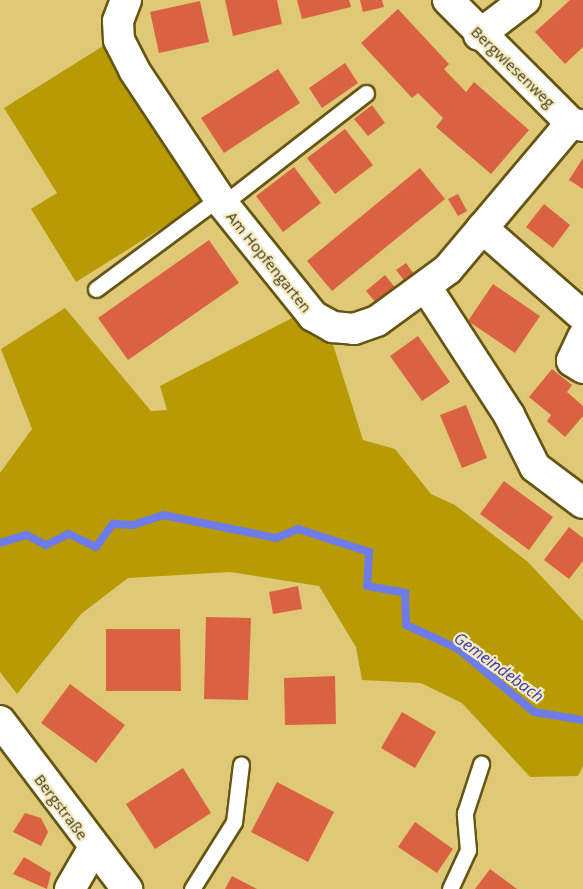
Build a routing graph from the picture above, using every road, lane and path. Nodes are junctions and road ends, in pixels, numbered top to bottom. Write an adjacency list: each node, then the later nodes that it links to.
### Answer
1 (126, 0): 7 (street, Am Hopfengarten)
2 (448, 0): 4 (street, Bergwiesenweg)
3 (525, 0): 4 (street)
4 (479, 35): 6 (street, Bergwiesenweg)
5 (366, 93): 7 (lane)
6 (577, 124): 8 (street, Am Hopfengarten)
7 (221, 201): 9 (street, Am Hopfengarten); 10 (lane)
8 (482, 228): 9 (street, Am Hopfengarten); 11 (street)
9 (426, 286): 14 (street)
10 (96, 289)
11 (583, 316)
12 (583, 337): 13 (street)
13 (583, 368)
14 (583, 503)
15 (0, 721): 18 (street, Bergstraße)
16 (241, 764): 21 (lane)
17 (481, 764): 22 (lane)
18 (93, 849): 19 (street); 20 (street, Bergstraße)
19 (70, 889)
20 (127, 889)
21 (192, 889)
22 (450, 889)

